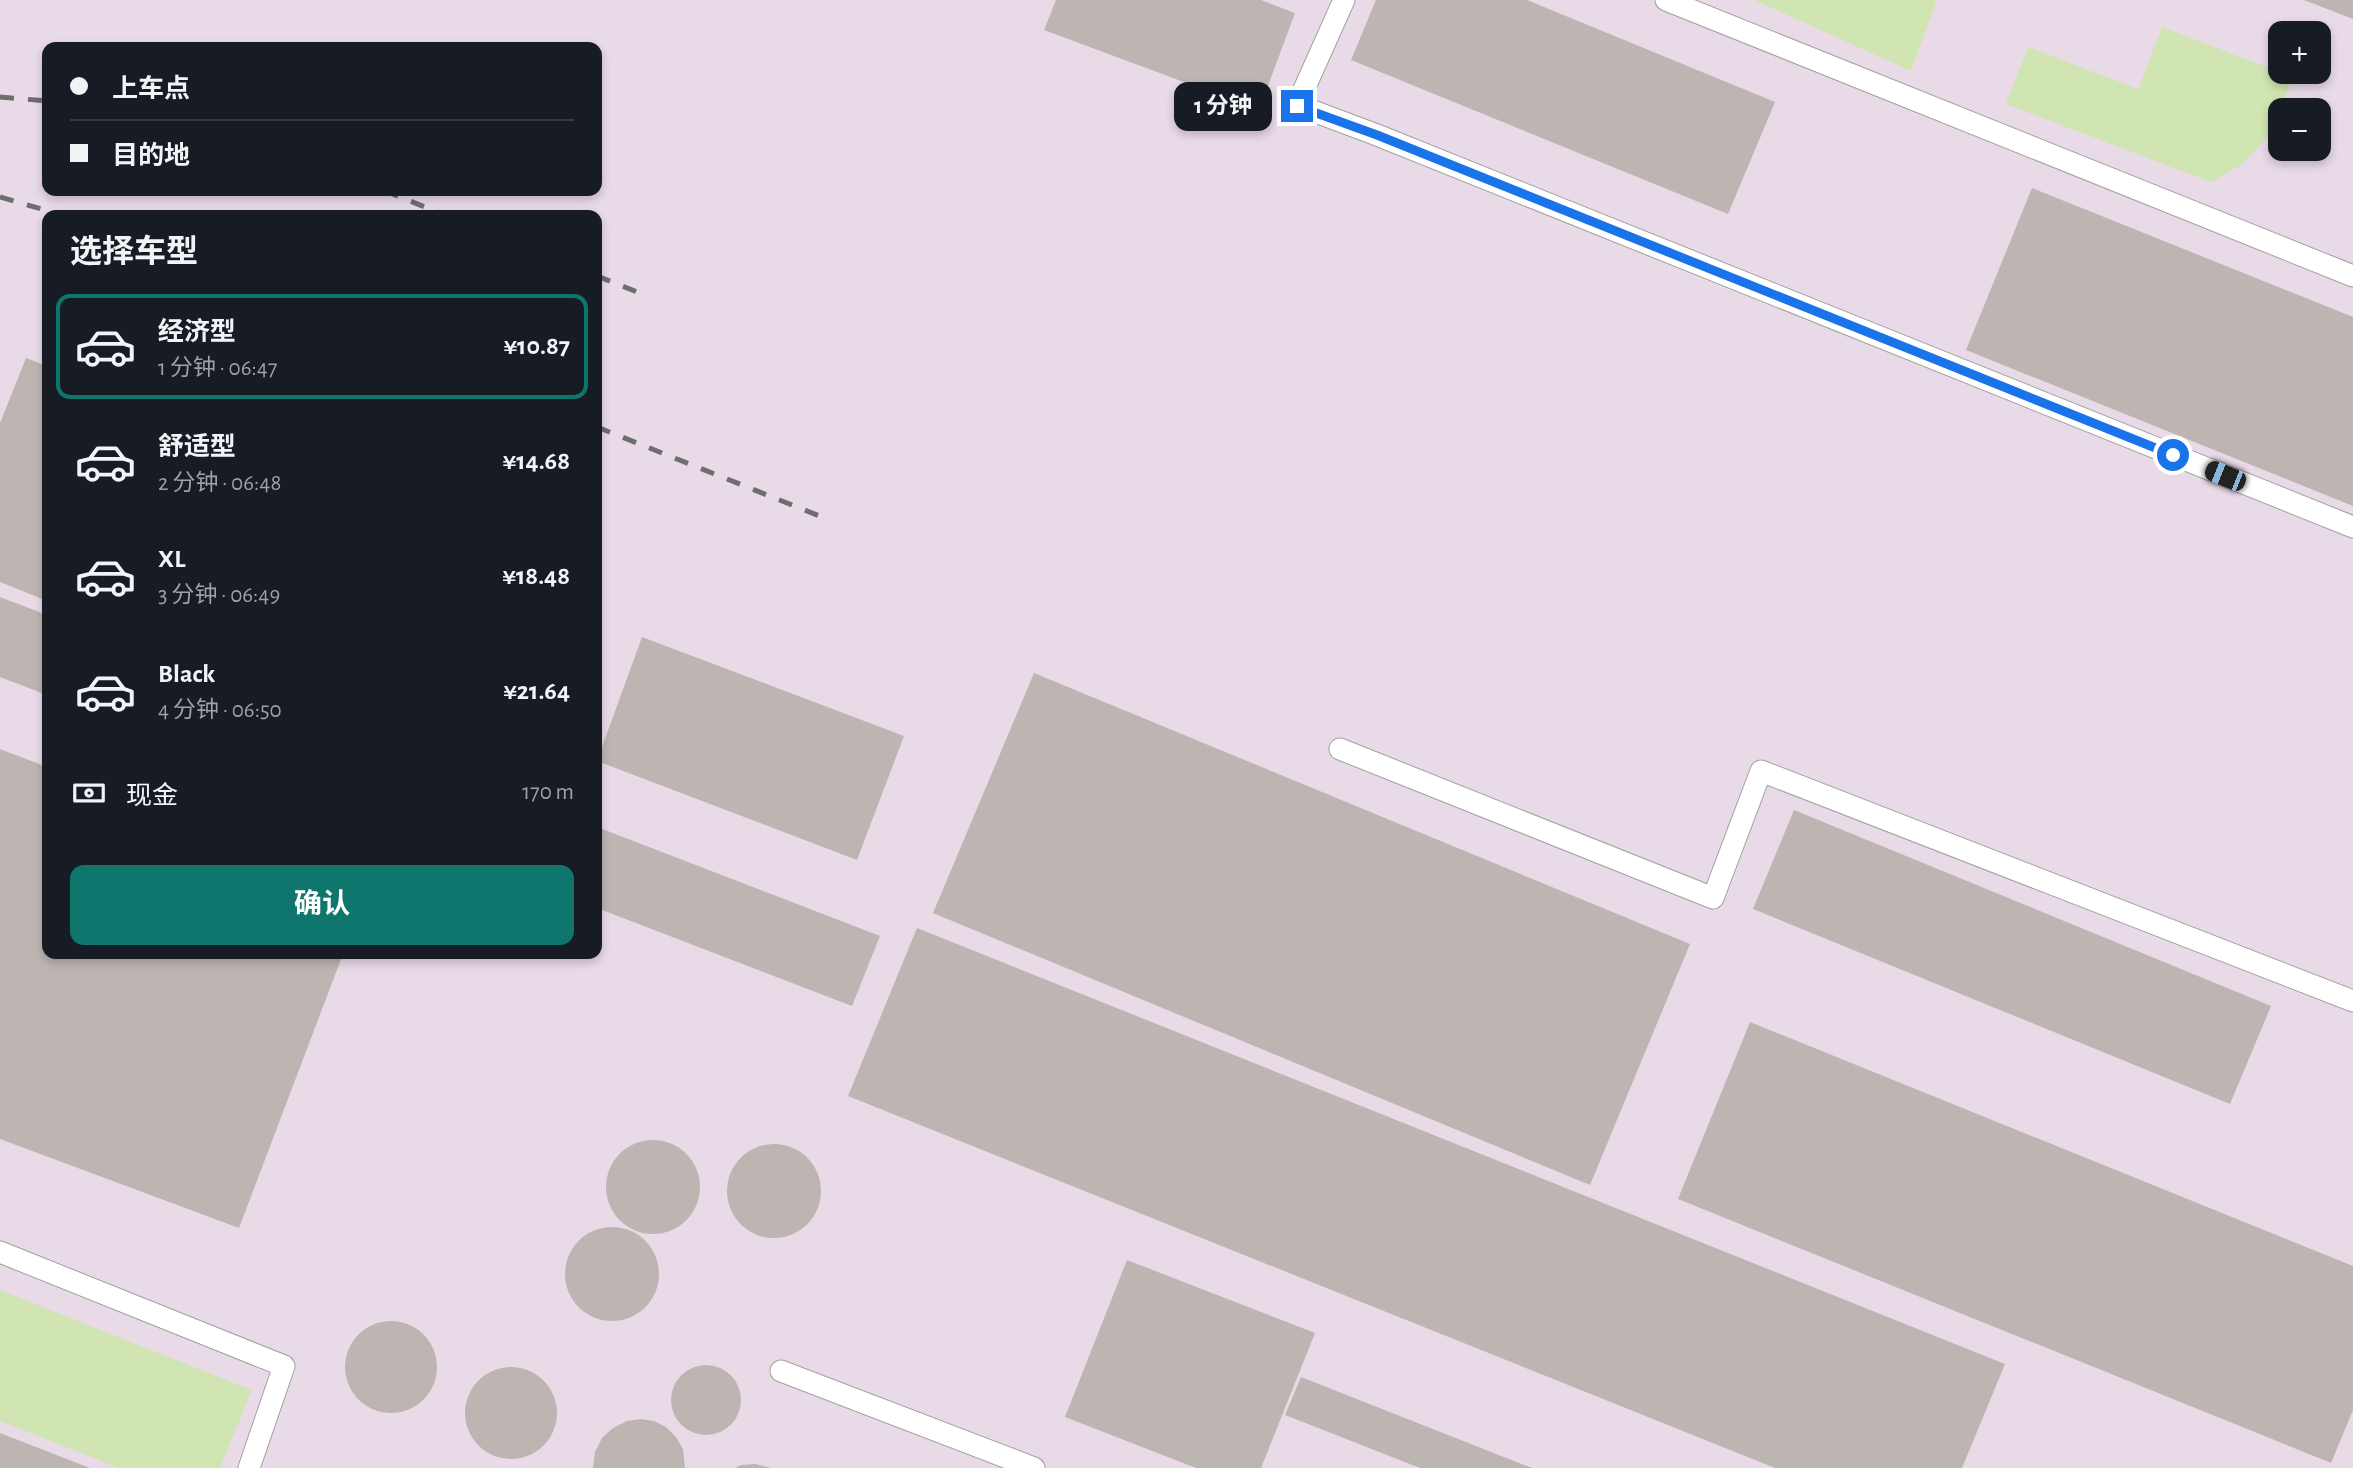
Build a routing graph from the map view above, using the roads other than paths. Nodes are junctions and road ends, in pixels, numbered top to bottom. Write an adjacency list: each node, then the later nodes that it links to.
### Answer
1 (1344, 0): 4 (lane)
2 (1666, 0): 3 (lane)
3 (2353, 276)
4 (2353, 527)
5 (1340, 749): 6 (lane)
6 (2353, 1000)
7 (0, 1252): 9 (lane)
8 (781, 1371): 10 (lane)
9 (249, 1468)
10 (1034, 1468)

